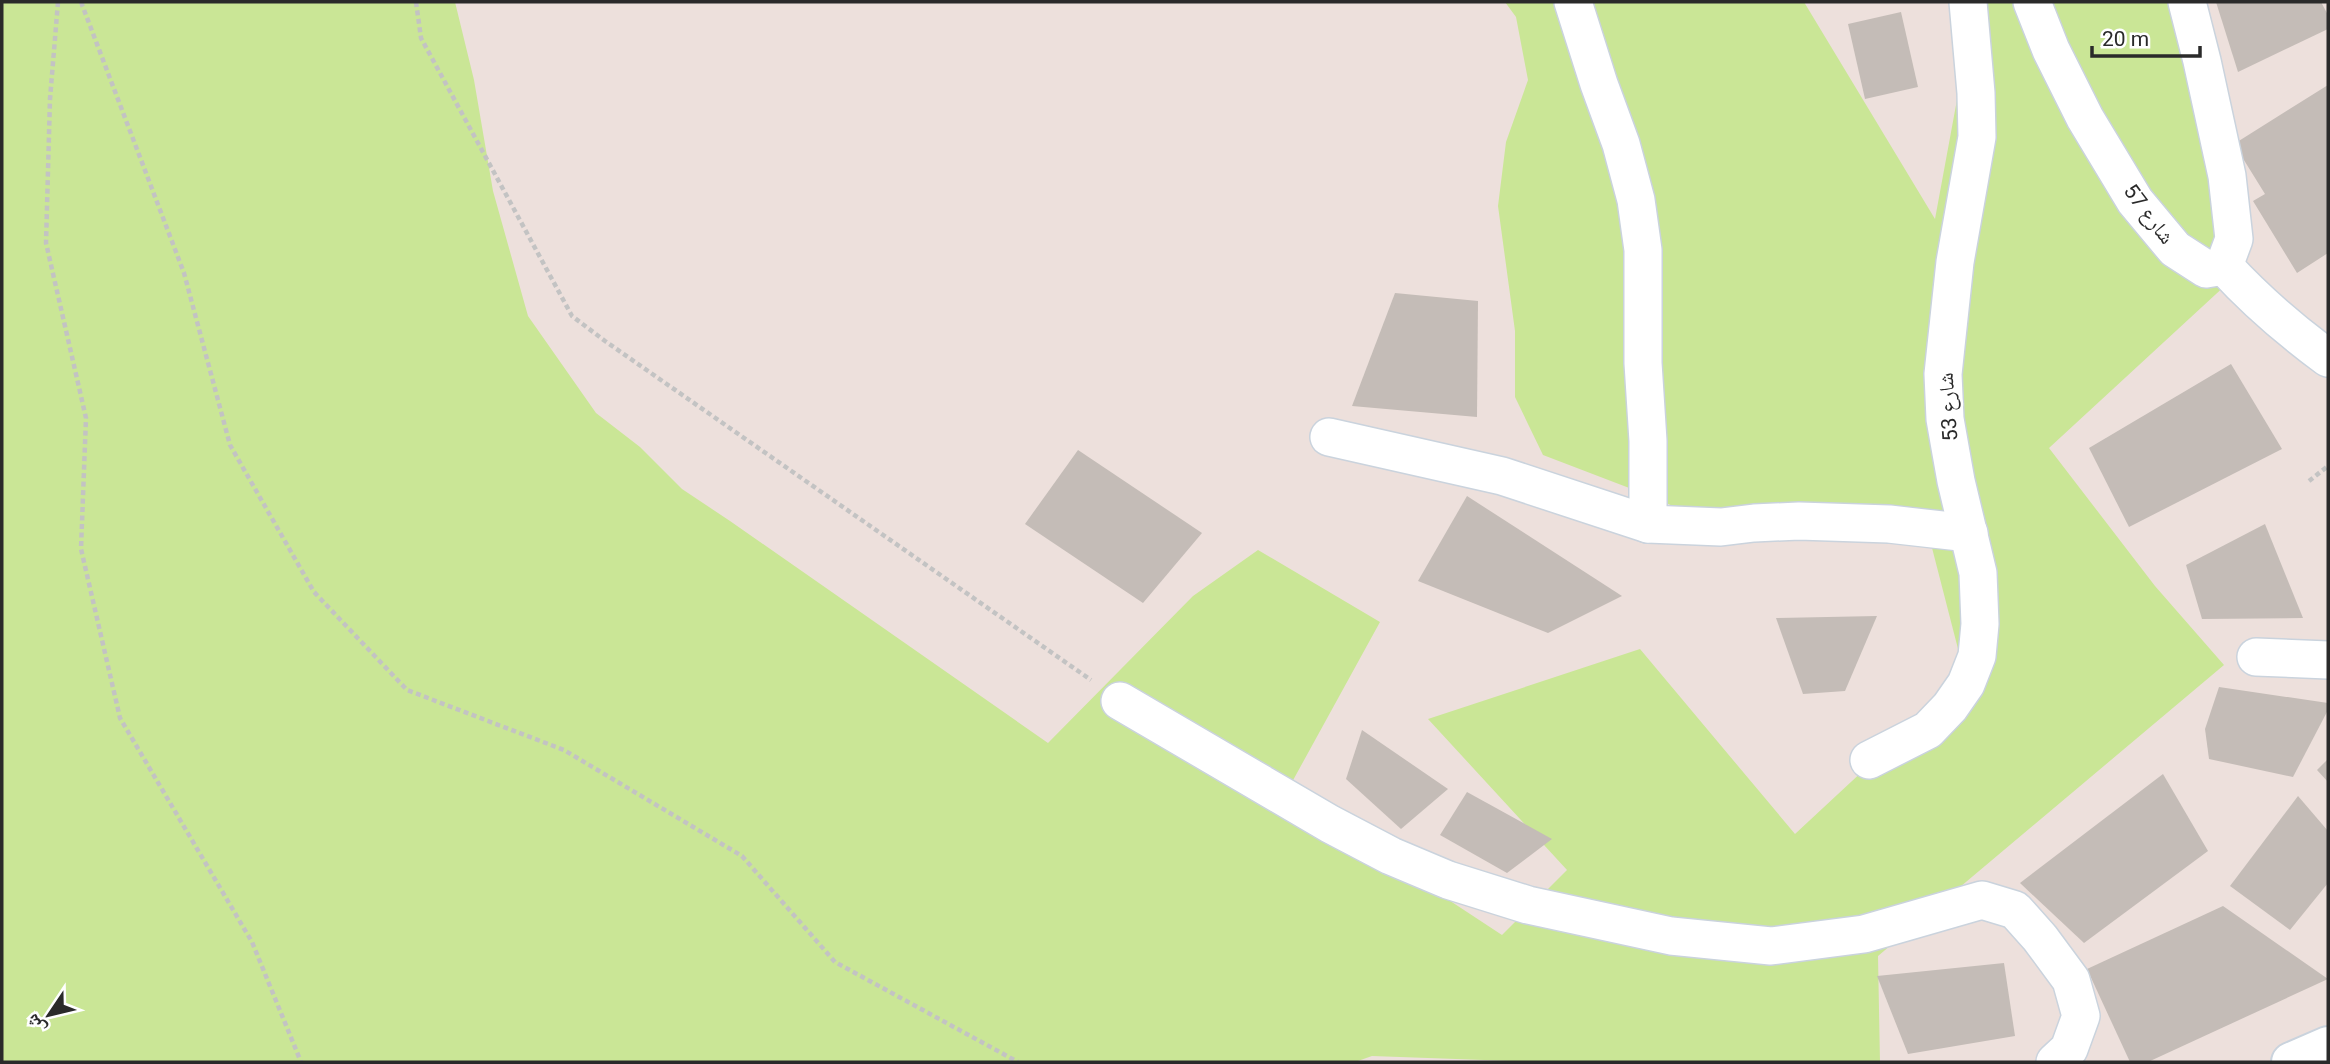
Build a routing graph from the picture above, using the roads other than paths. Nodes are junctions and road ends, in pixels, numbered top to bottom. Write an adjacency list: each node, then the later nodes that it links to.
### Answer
1 (1573, 2): 8 (street)
2 (1968, 2): 9 (street, شارع 53)
3 (2032, 2): 5 (street, شارع 57)
4 (2187, 2): 5 (street)
5 (2224, 266): 6 (street)
6 (2328, 358)
7 (1329, 437): 8 (street)
8 (1647, 524): 9 (street)
9 (1969, 533): 13 (street, شارع 53)
10 (2256, 657): 11 (street)
11 (2328, 660)
12 (1120, 701): 15 (street)
13 (1869, 760)
14 (2328, 1046): 16 (main road)
15 (2055, 1062)
16 (2291, 1062)

